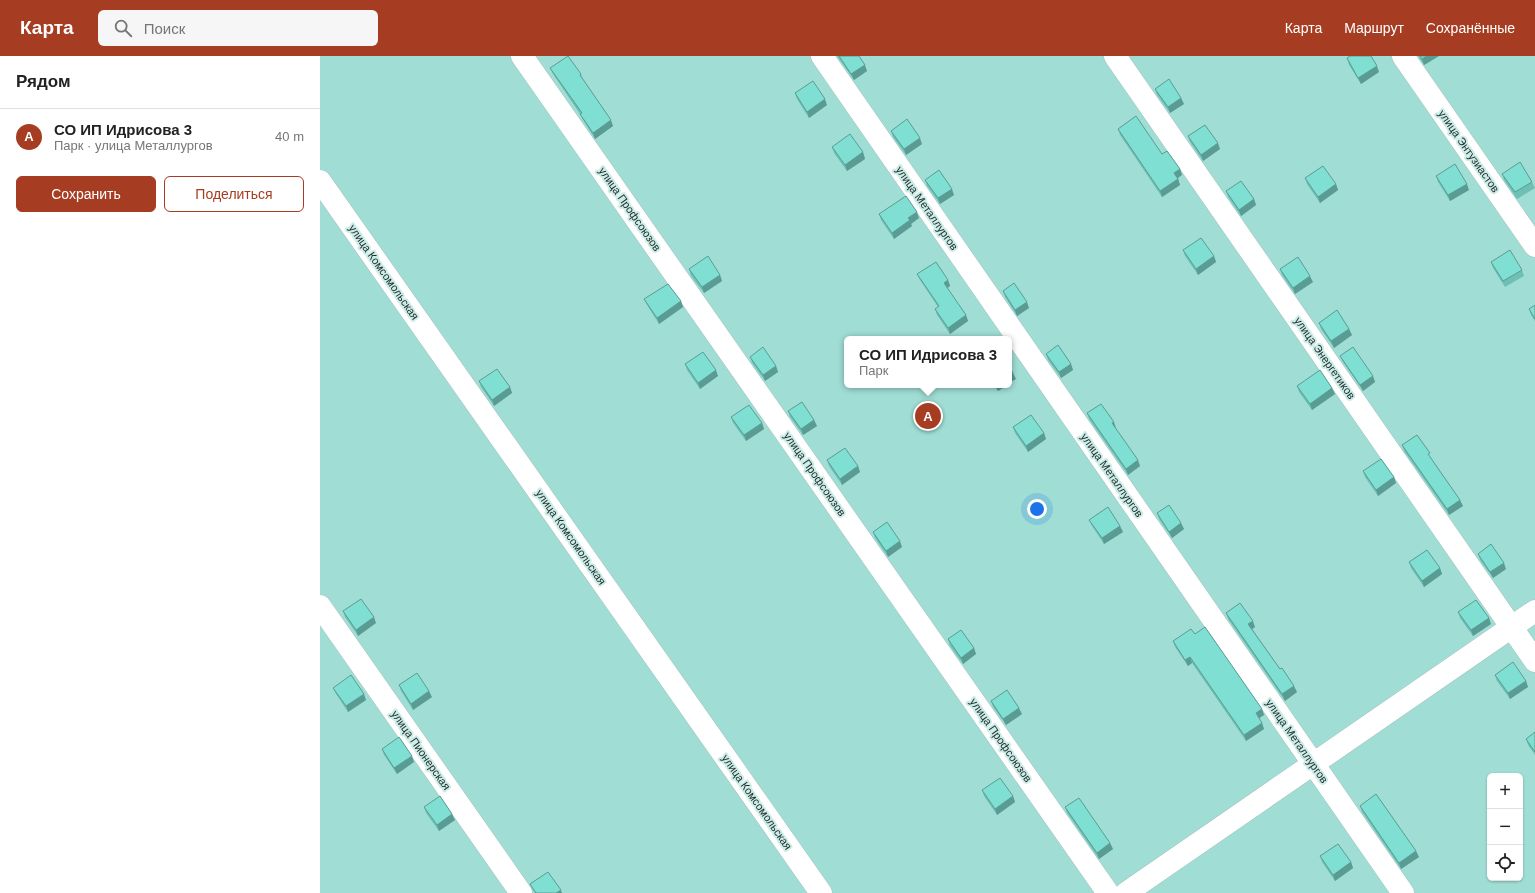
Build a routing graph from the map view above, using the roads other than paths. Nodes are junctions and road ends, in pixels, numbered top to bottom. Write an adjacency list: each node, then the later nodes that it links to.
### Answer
1 (522, 56): 14 (street, улица Профсоюзов)
2 (822, 56): 11 (street, улица Металлургов)
3 (1115, 56): 9 (street, улица Энергетиков)
4 (1403, 56): 6 (street, улица Энтузиастов)
5 (320, 181): 13 (street, улица Комсомольская)
6 (1535, 246)
7 (320, 606): 12 (street, улица Пионерская)
8 (1535, 611): 9 (street)
9 (1511, 627): 10 (street, улица Энергетиков); 11 (street)
10 (1535, 661)
11 (1313, 764): 15 (street); 16 (street, улица Металлургов)
12 (521, 893)
13 (822, 893)
14 (1108, 893)
15 (1126, 893)
16 (1402, 893)

